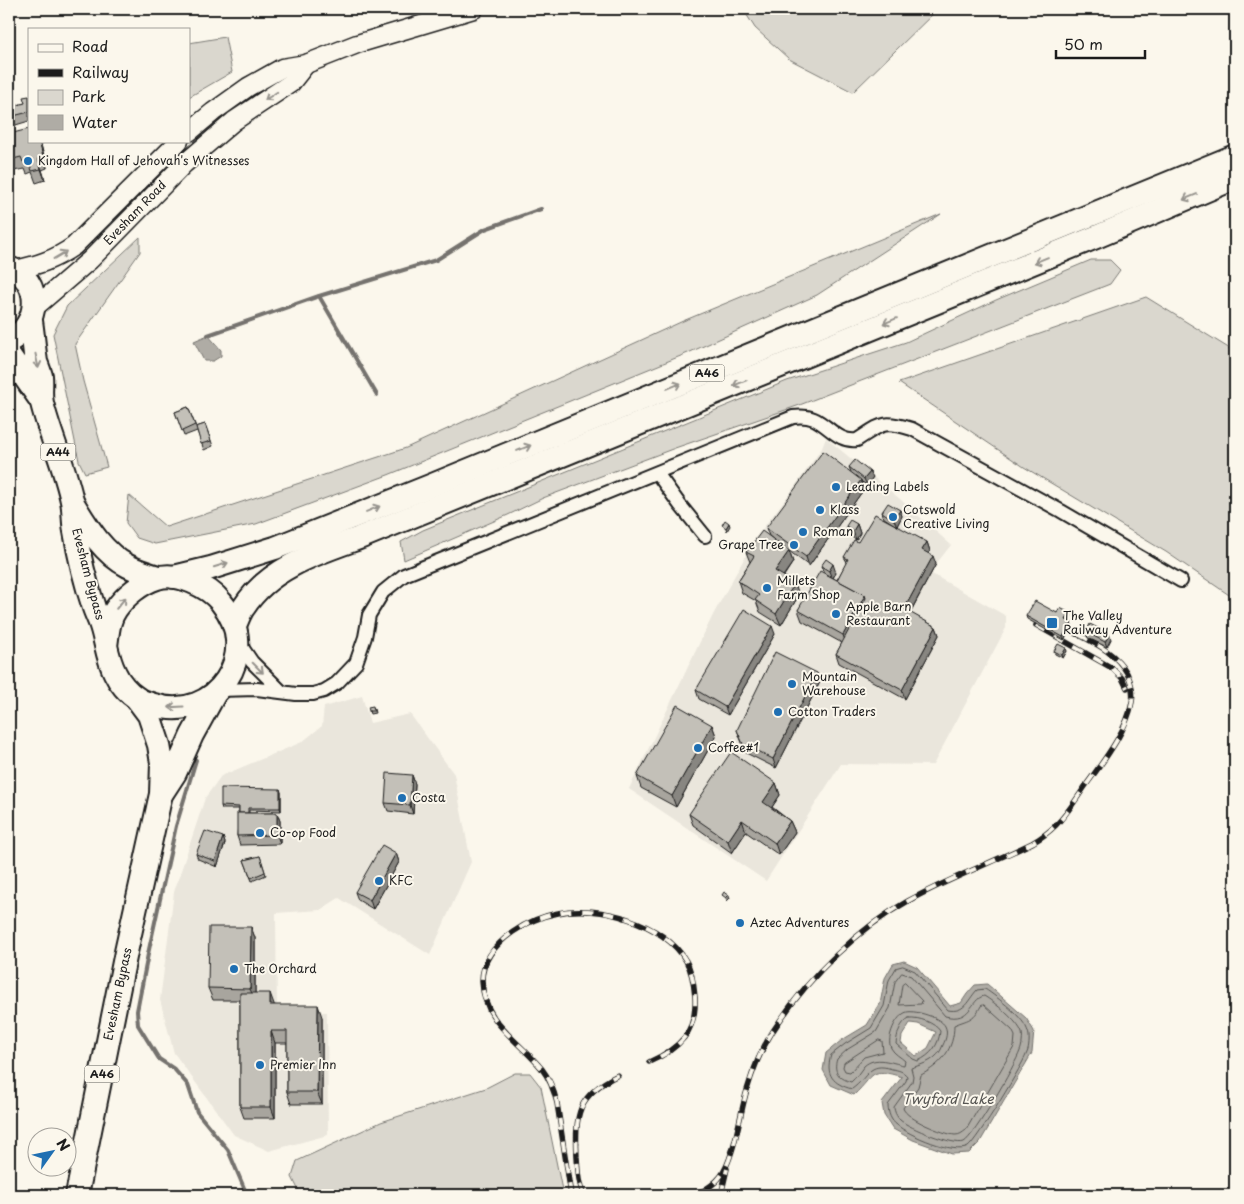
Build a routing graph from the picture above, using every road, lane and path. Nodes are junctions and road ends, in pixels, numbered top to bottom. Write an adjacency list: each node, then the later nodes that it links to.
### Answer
1 (474, 9): 2 (main road, Evesham Road)
2 (306, 64): 3 (main road, Evesham Road); 8 (main road, Evesham Road, one-way to 8)
3 (190, 131)
4 (178, 142): 7 (main road, Evesham Road, one-way to 4)
5 (1235, 156): 15 (highway, A46, one-way to 5)
6 (1235, 178): 18 (highway, A46, one-way to 18)
7 (12, 269): 8 (highway, Evesham Bypass)
8 (33, 314): 9 (highway); 11 (highway, Evesham Bypass / A44, one-way to 11)
9 (9, 341)
10 (9, 355): 11 (highway, Evesham Bypass / A44)
11 (42, 401): 13 (highway, Evesham Bypass / A44)
12 (657, 473): 14 (street); 16 (street); 20 (street)
13 (73, 503): 15 (highway, Evesham Bypass / A44); 17 (highway, Evesham Bypass / A44)
14 (705, 536)
15 (166, 577): 18 (highway); 19 (highway, one-way to 15)
16 (1181, 581)
17 (94, 608): 19 (highway, Evesham Bypass / A44); 24 (highway)
18 (237, 634): 20 (street, one-way to 20); 21 (highway)
19 (106, 646): 22 (highway)
20 (281, 691): 21 (street)
21 (216, 692): 22 (highway, one-way to 22); 23 (highway, Evesham Bypass / A46)
22 (137, 699): 23 (highway, Evesham Bypass / A46)
23 (161, 794): 24 (highway, Evesham Bypass / A46)
24 (154, 826): 25 (highway, Evesham Bypass / A46)
25 (77, 1195)

